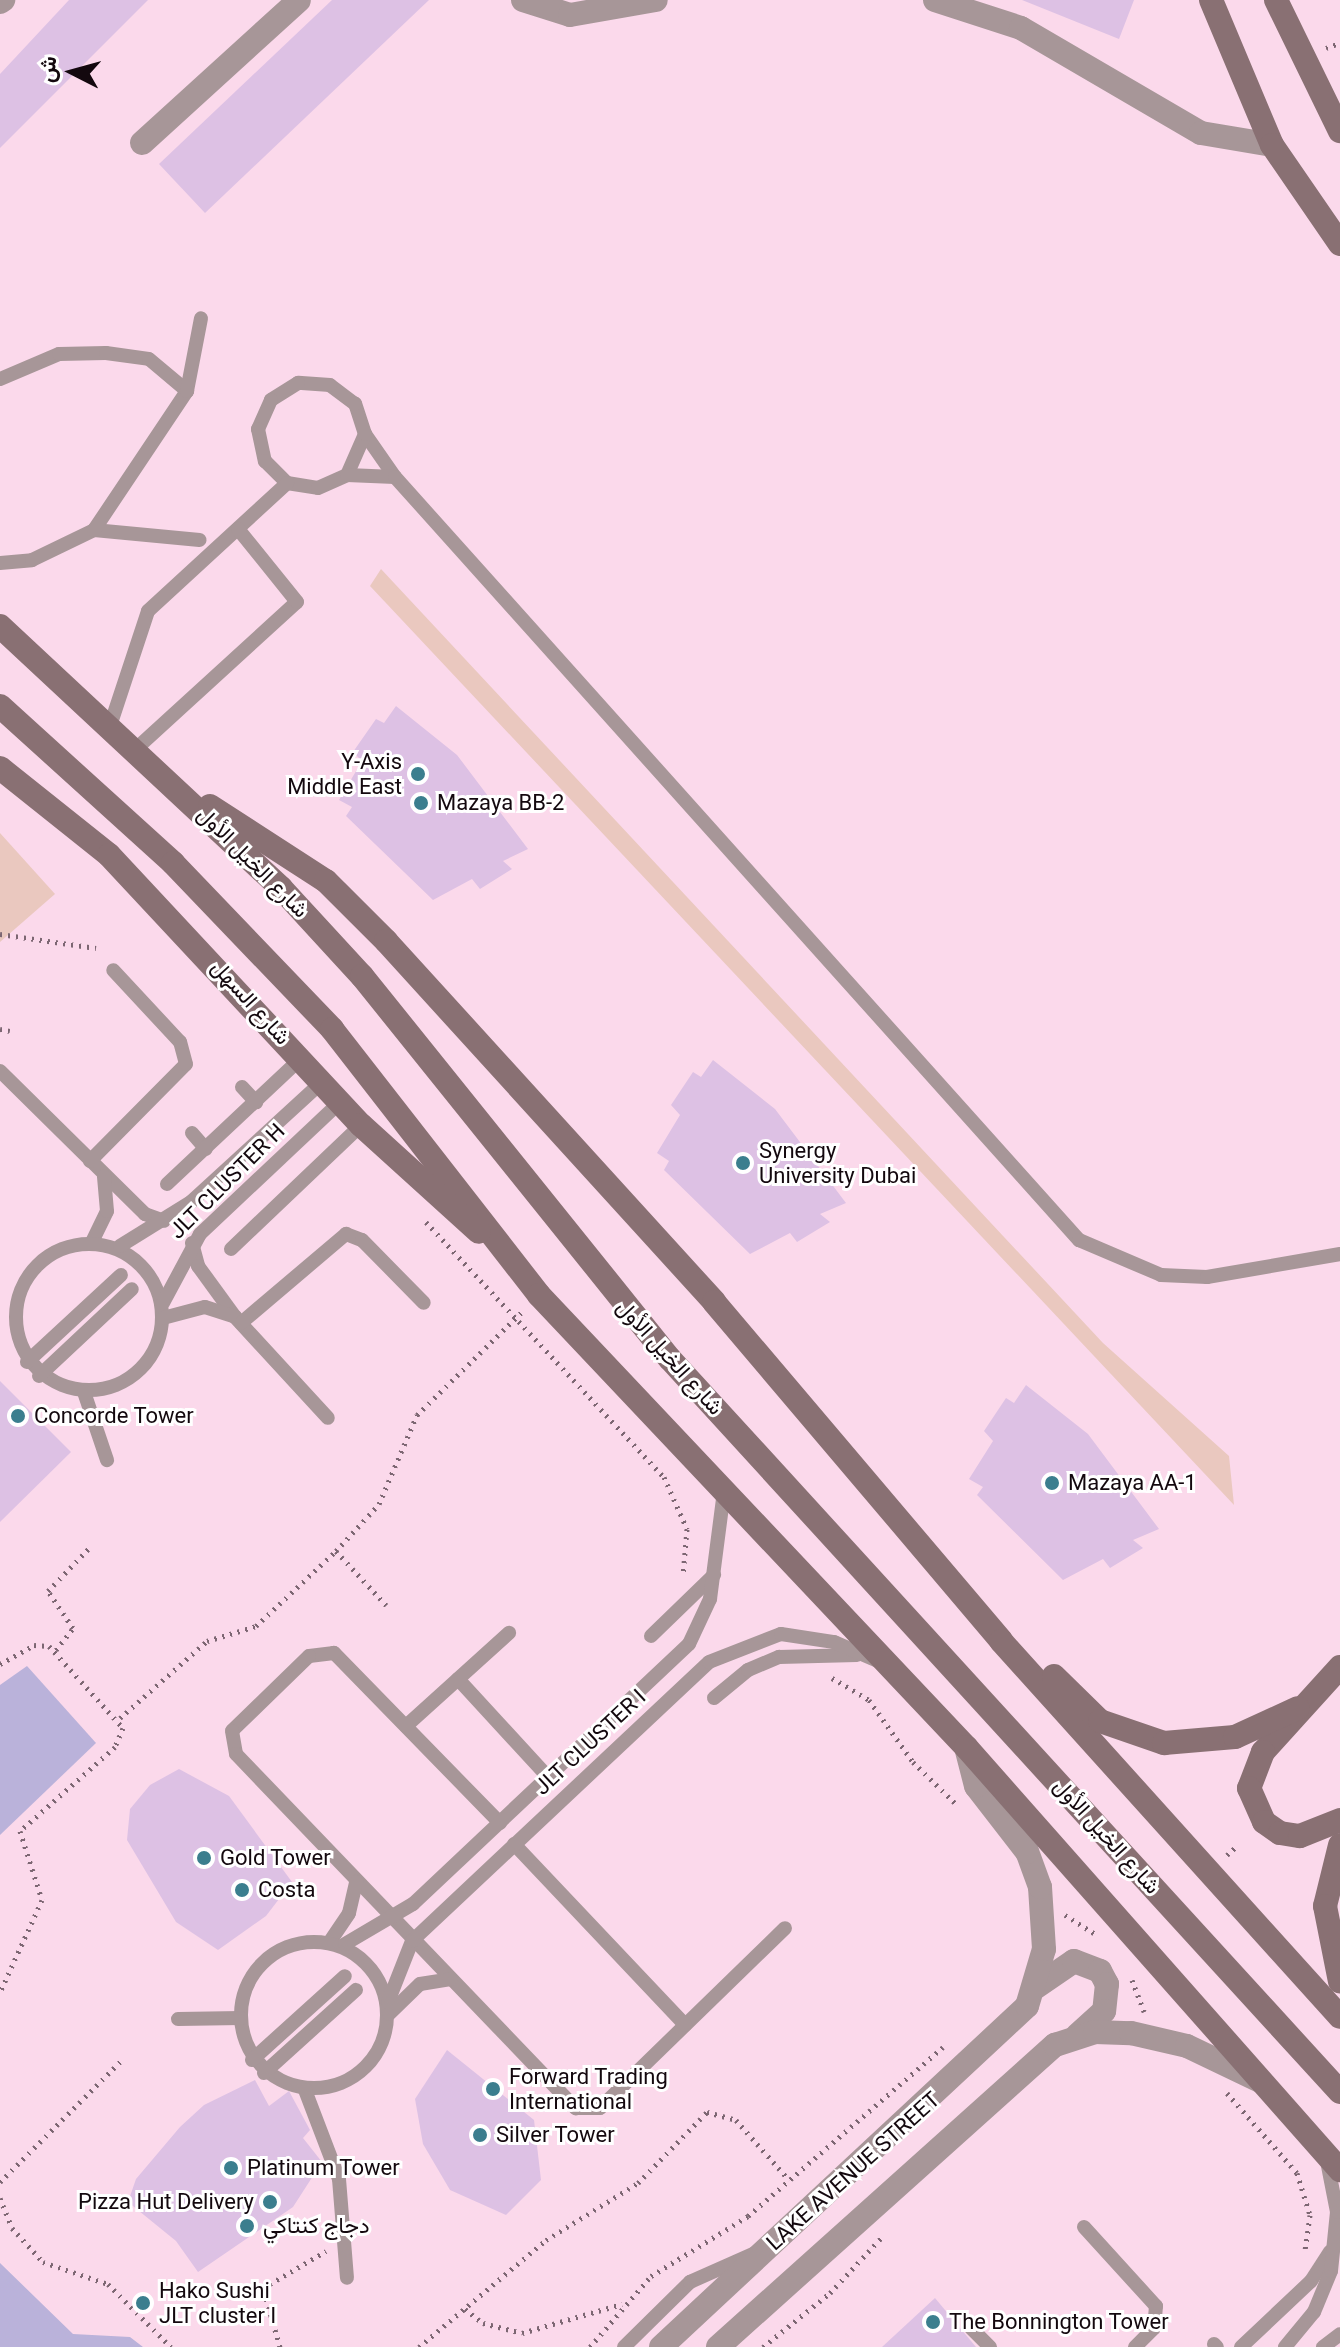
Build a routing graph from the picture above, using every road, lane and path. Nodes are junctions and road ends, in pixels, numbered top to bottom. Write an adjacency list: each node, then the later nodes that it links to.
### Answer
1 (299, 0): 8 (street)
2 (523, 0): 3 (street)
3 (656, 0)
4 (935, 0): 9 (street)
5 (1211, 0): 9 (main road)
6 (1276, 0): 7 (main road)
7 (1340, 131)
8 (142, 143)
9 (1272, 145): 10 (main road)
10 (1340, 244)
11 (201, 318): 13 (lane)
12 (0, 379): 13 (lane)
13 (187, 391): 19 (lane)
14 (365, 434): 15 (lane); 16 (lane); 17 (lane)
15 (347, 475): 16 (lane); 17 (lane)
16 (395, 477): 54 (lane)
17 (287, 483): 18 (lane)
18 (238, 529): 24 (lane); 25 (lane)
19 (94, 530): 20 (lane); 21 (lane)
20 (200, 540)
21 (0, 563)
22 (0, 626): 24 (main road, شارع الخيل الأول)
23 (0, 706): 51 (main road, شارع الخيل الأول)
24 (111, 723): 25 (main road, شارع الخيل الأول)
25 (138, 747): 27 (main road, شارع الخيل الأول)
26 (0, 768): 33 (main road, شارع السهل)
27 (183, 791): 77 (main road); 121 (main road, شارع الخيل الأول)
28 (0, 934): 29 (path)
29 (96, 948)
30 (113, 970): 42 (lane)
31 (0, 1029): 32 (path)
32 (10, 1031)
33 (301, 1058): 35 (main road, شارع السهل); 37 (lane)
34 (0, 1071): 42 (lane)
35 (322, 1082): 38 (main road, شارع السهل); 48 (lane, JLT CLUSTER H)
36 (242, 1087): 37 (lane)
37 (256, 1102): 41 (lane)
38 (340, 1102): 39 (main road, شارع السهل); 50 (lane, JLT CLUSTER H)
39 (361, 1125): 43 (lane); 51 (main road, شارع السهل)
40 (192, 1133): 41 (lane)
41 (206, 1149): 46 (lane)
42 (90, 1161): 44 (lane)
43 (316, 1168): 45 (lane); 53 (lane)
44 (104, 1176): 48 (lane); 49 (lane)
45 (327, 1180)
46 (167, 1184)
47 (422, 1217): 60 (path)
48 (164, 1221): 52 (lane, JLT CLUSTER H)
49 (92, 1242): 52 (lane); 63 (lane)
50 (192, 1243): 59 (lane, JLT CLUSTER H); 61 (lane)
51 (495, 1245): 57 (main road, شارع الخيل الأول)
52 (120, 1246): 59 (lane)
53 (231, 1249)
54 (1340, 1254)
55 (121, 1275): 64 (lane)
56 (132, 1289): 65 (lane)
57 (539, 1295): 60 (path); 69 (main road, شارع الخيل الأول)
58 (424, 1303): 61 (lane)
59 (163, 1311): 61 (lane); 66 (lane, JLT CLUSTER H)
60 (514, 1319): 71 (path); 73 (path)
61 (238, 1320): 67 (lane)
62 (0, 1328): 63 (lane)
63 (16, 1330): 64 (lane)
64 (27, 1362): 65 (lane)
65 (39, 1376): 66 (lane)
66 (84, 1392): 68 (lane)
67 (328, 1418)
68 (107, 1460)
69 (724, 1491): 72 (lane, JLT CLUSTER I); 81 (main road, شارع الخيل الأول)
70 (90, 1547): 78 (path)
71 (336, 1551): 74 (path); 87 (path)
72 (714, 1575): 76 (lane); 90 (lane, JLT CLUSTER I)
73 (680, 1582)
74 (386, 1605)
75 (509, 1633): 84 (lane)
76 (651, 1636)
77 (1001, 1641): 86 (main road); 108 (main road)
78 (56, 1650): 80 (path); 87 (path)
79 (863, 1655): 81 (lane, JLT CLUSTER I); 85 (lane); 94 (lane, JLT CLUSTER I)
80 (0, 1664)
81 (888, 1666): 89 (main road, شارع الخيل الأول)
82 (1340, 1667): 86 (main road)
83 (825, 1676): 91 (path)
84 (458, 1679): 88 (lane); 90 (lane)
85 (714, 1698)
86 (1298, 1708): 92 (main road)
87 (120, 1718): 106 (path)
88 (406, 1726): 93 (lane); 96 (lane)
89 (966, 1747): 104 (street, LAKE AVENUE STREET); 118 (main road, شارع الخيل الأول)
90 (549, 1778): 93 (lane, JLT CLUSTER I)
91 (964, 1811)
92 (1340, 1820)
93 (500, 1823): 97 (lane, JLT CLUSTER I)
94 (514, 1844): 99 (lane, JLT CLUSTER I); 112 (lane)
95 (1340, 1845): 103 (main road)
96 (356, 1882): 97 (lane); 100 (lane)
97 (391, 1920): 99 (lane); 100 (lane, JLT CLUSTER I)
98 (785, 1928): 112 (lane)
99 (412, 1941): 102 (lane); 107 (lane, JLT CLUSTER I)
100 (338, 1942): 107 (lane, JLT CLUSTER I); 109 (lane, JLT CLUSTER I)
101 (345, 1976): 115 (lane)
102 (451, 1979): 110 (lane); 112 (lane)
103 (1340, 1982)
104 (1036, 1987): 113 (street, LAKE AVENUE STREET); 130 (street, LAKE AVENUE STREET)
105 (356, 1990): 117 (lane)
106 (0, 1992)
107 (388, 2002): 110 (lane, JLT CLUSTER I)
108 (1340, 2017)
109 (241, 2018): 111 (lane); 115 (lane)
110 (387, 2018): 120 (lane, JLT CLUSTER I)
111 (178, 2019)
112 (685, 2025)
113 (1075, 2037): 118 (street, LAKE AVENUE STREET); 143 (street, LAKE AVENUE STREET)
114 (953, 2040): 123 (path)
115 (252, 2060): 117 (lane)
116 (121, 2061): 124 (path)
117 (264, 2073): 120 (lane)
118 (1268, 2085): 122 (main road, شارع الخيل الأول)
119 (1222, 2088): 131 (path)
120 (305, 2090): 129 (lane)
121 (1340, 2092)
122 (1332, 2161): 128 (lane)
123 (789, 2180): 133 (path); 134 (path)
124 (0, 2182)
125 (0, 2198): 137 (path)
126 (894, 2223): 144 (path)
127 (1084, 2227): 146 (lane)
128 (1336, 2242): 147 (lane); 148 (lane)
129 (341, 2243): 132 (lane); 138 (path)
130 (767, 2250): 141 (lane); 142 (street, LAKE AVENUE STREET)
131 (1302, 2260)
132 (347, 2278)
133 (623, 2304): 134 (path); 140 (path)
134 (465, 2308): 139 (path)
135 (971, 2328): 145 (lane)
136 (1340, 2334): 149 (lane)
137 (171, 2347)
138 (280, 2347)
139 (419, 2347)
140 (590, 2347)
141 (624, 2347)
142 (661, 2347)
143 (718, 2347)
144 (763, 2347)
145 (990, 2347)
146 (1135, 2347)
147 (1241, 2347)
148 (1285, 2347)
149 (1323, 2347)

